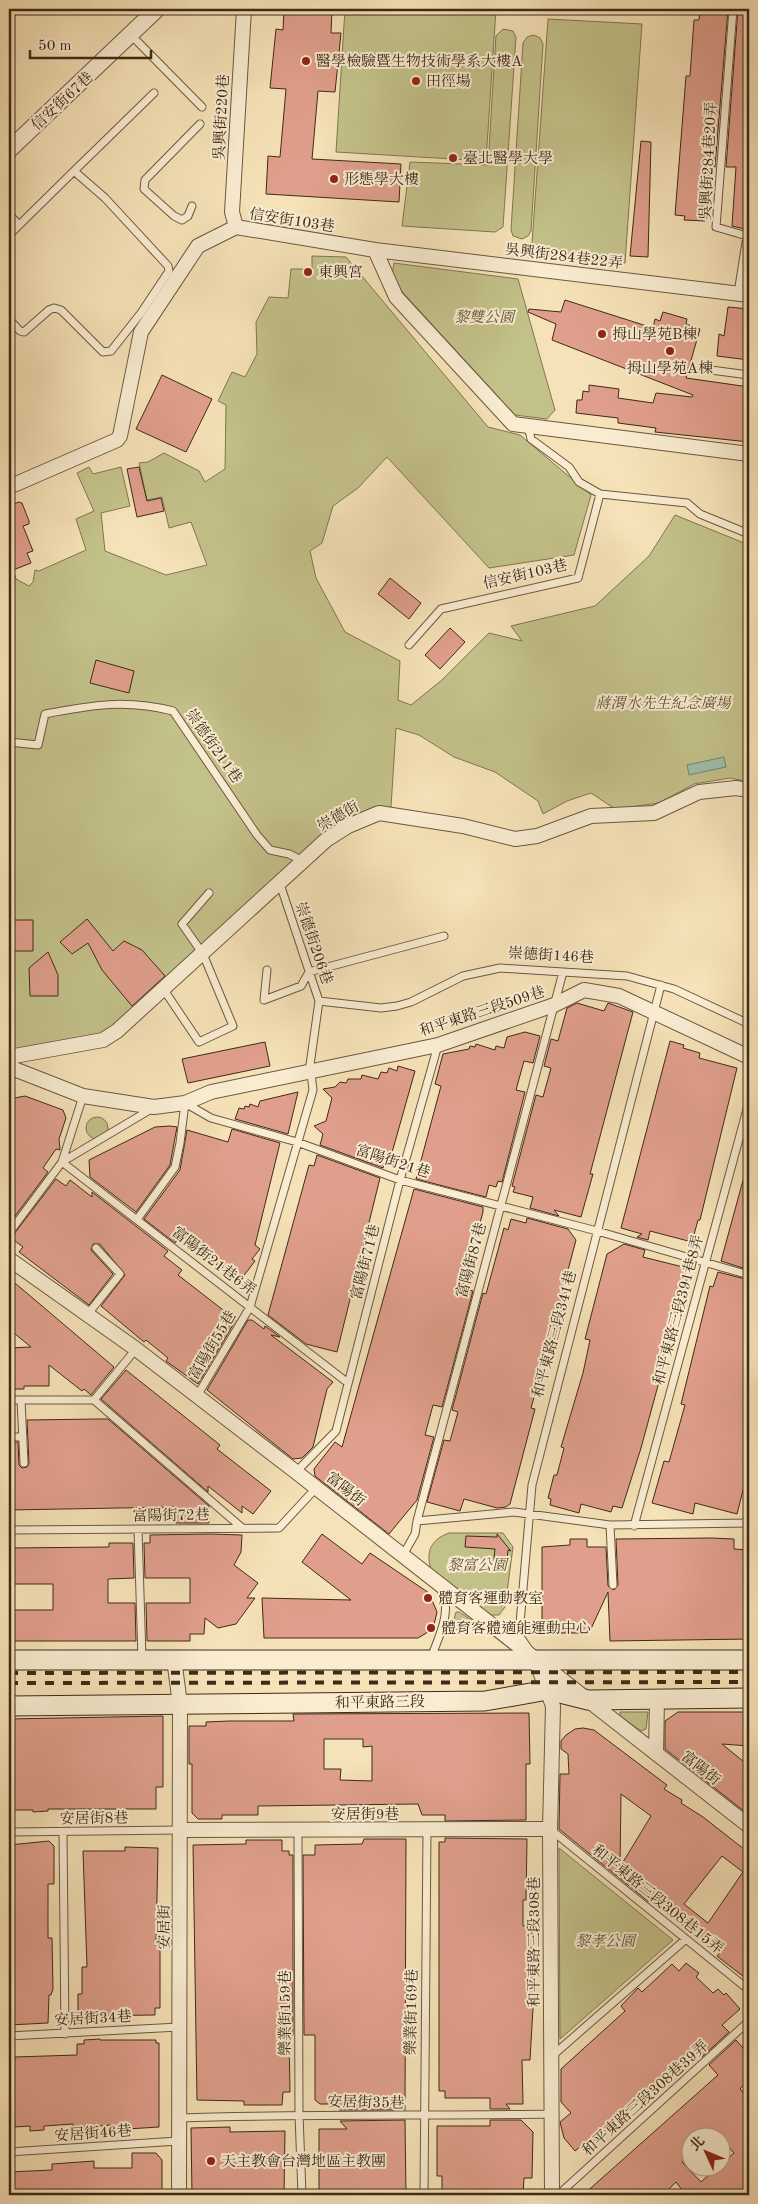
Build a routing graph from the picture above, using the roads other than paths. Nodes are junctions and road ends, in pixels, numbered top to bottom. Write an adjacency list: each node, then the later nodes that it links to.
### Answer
1 (157, 9): 4 (street, 信安街67巷)
2 (244, 9): 13 (street, 吳興街220巷)
3 (732, 9): 16 (lane, 吳興街284巷20弄)
4 (131, 35): 6 (lane); 8 (street, 信安街67巷)
5 (154, 93): 9 (lane)
6 (202, 107)
7 (200, 124): 10 (lane)
8 (9, 150)
9 (74, 171): 12 (lane); 17 (lane)
10 (192, 206)
11 (9, 214): 12 (lane)
12 (19, 225): 14 (lane)
13 (236, 227): 15 (street, 信安街103巷); 22 (street, 信安街103巷)
14 (9, 235)
15 (375, 250): 16 (street, 吳興街284巷22弄); 20 (street)
16 (744, 294)
17 (9, 319)
18 (703, 369): 19 (lane)
19 (749, 376)
20 (528, 426): 21 (street); 23 (lane)
21 (749, 454)
22 (9, 487)
23 (600, 494): 24 (lane); 25 (lane, 信安街103巷)
24 (749, 534)
25 (409, 645)
26 (9, 742): 28 (lane, 崇德街211巷)
27 (749, 790): 28 (street, 崇德街)
28 (303, 861): 29 (street, 崇德街)
29 (280, 884): 32 (street, 崇德街); 34 (lane, 崇德街206巷)
30 (209, 893): 32 (lane)
31 (444, 936): 34 (lane)
32 (203, 954): 37 (street, 崇德街); 37 (lane)
33 (267, 970): 34 (lane)
34 (309, 972): 38 (lane, 崇德街206巷)
35 (563, 972): 36 (lane, 崇德街146巷); 38 (lane, 崇德街146巷); 39 (lane, 富陽街87巷)
36 (661, 985): 40 (lane, 和平東路三段341巷); 41 (lane, 崇德街146巷)
37 (164, 990): 43 (street, 崇德街)
38 (319, 1002): 46 (lane, 崇德街206巷)
39 (554, 1004): 40 (street, 和平東路三段509巷); 42 (street, 和平東路三段509巷); 54 (lane, 富陽街87巷)
40 (655, 1012): 44 (street, 和平東路三段509巷); 56 (lane, 和平東路三段341巷)
41 (749, 1024)
42 (438, 1045): 46 (street, 和平東路三段509巷); 53 (lane, 富陽街71巷)
43 (9, 1057)
44 (749, 1057)
45 (9, 1067): 47 (street)
46 (310, 1071): 49 (street, 和平東路三段509巷); 51 (lane, 崇德街206巷)
47 (83, 1096): 50 (street); 52 (lane)
48 (749, 1102): 60 (lane, 和平東路三段391巷8弄)
49 (184, 1103): 50 (street); 51 (lane, 富陽街21巷); 55 (lane)
50 (154, 1107): 52 (lane)
51 (297, 1142): 53 (lane, 富陽街21巷); 62 (lane, 富陽街55巷)
52 (62, 1162): 55 (lane, 富陽街21巷6弄); 57 (lane)
53 (400, 1180): 54 (lane, 富陽街21巷); 65 (lane, 富陽街71巷)
54 (500, 1205): 56 (lane, 富陽街21巷); 76 (lane, 富陽街87巷)
55 (138, 1218): 62 (lane, 富陽街21巷6弄)
56 (598, 1231): 60 (lane, 富陽街21巷); 75 (lane, 和平東路三段341巷)
57 (9, 1233)
58 (96, 1248): 63 (lane)
59 (9, 1259): 63 (street, 富陽街)
60 (705, 1262): 61 (lane, 富陽街21巷); 79 (lane, 和平東路三段391巷8弄)
61 (749, 1275)
62 (250, 1307): 65 (lane, 富陽街21巷6弄); 66 (lane, 富陽街55巷)
63 (87, 1315): 64 (street, 富陽街)
64 (136, 1350): 66 (street, 富陽街); 69 (lane)
65 (348, 1383): 73 (lane, 富陽街71巷)
66 (197, 1396): 73 (street, 富陽街)
67 (9, 1400): 68 (lane)
68 (21, 1400): 69 (lane); 71 (lane)
69 (94, 1400): 80 (lane)
70 (9, 1437): 71 (lane)
71 (23, 1437): 72 (lane)
72 (24, 1463)
73 (296, 1472): 74 (street, 富陽街)
74 (317, 1487): 80 (lane, 富陽街72巷); 83 (street, 富陽街)
75 (528, 1514): 76 (lane); 78 (lane); 91 (lane, 和平東路三段341巷)
76 (417, 1521): 83 (lane, 富陽街87巷)
77 (749, 1523): 79 (lane)
78 (610, 1525): 79 (lane); 85 (lane)
79 (634, 1526)
80 (241, 1527): 81 (lane, 富陽街72巷)
81 (138, 1529): 82 (lane, 富陽街72巷); 87 (lane)
82 (9, 1530)
83 (403, 1555): 84 (street, 富陽街)
84 (436, 1581): 89 (lane); 91 (street, 富陽街)
85 (612, 1585)
86 (174, 1658): 87 (main road); 89 (main road); 96 (street, 安居街)
87 (142, 1659): 88 (main road)
88 (9, 1660)
89 (430, 1660): 91 (main road)
90 (749, 1660): 91 (main road)
91 (536, 1661): 92 (street, 和平東路三段341巷); 95 (street, 富陽街)
92 (548, 1690): 95 (main road, 和平東路三段); 96 (main road, 和平東路三段); 100 (street, 和平東路三段308巷)
93 (749, 1698): 94 (main road, 和平東路三段)
94 (657, 1699): 95 (main road, 和平東路三段); 98 (street)
95 (588, 1700): 98 (street, 富陽街)
96 (180, 1704): 97 (main road, 和平東路三段); 101 (street, 安居街)
97 (9, 1706)
98 (656, 1753): 99 (street, 富陽街)
99 (749, 1826)
100 (550, 1829): 102 (street, 安居街9巷); 106 (lane, 和平東路三段308巷15弄); 112 (street, 和平東路三段308巷)
101 (180, 1830): 103 (street, 安居街9巷); 105 (lane, 安居街8巷); 109 (street, 安居街)
102 (427, 1830): 103 (street, 安居街9巷); 115 (lane, 樂業街169巷)
103 (298, 1831): 113 (lane, 樂業街159巷)
104 (9, 1832): 105 (lane, 安居街8巷)
105 (64, 1832): 110 (lane)
106 (686, 1939): 107 (lane, 和平東路三段308巷15弄); 112 (lane)
107 (749, 1990)
108 (749, 2021): 123 (lane, 和平東路三段308巷39弄)
109 (179, 2027): 110 (lane, 安居街34巷); 116 (street, 安居街)
110 (65, 2034): 111 (lane, 安居街34巷)
111 (9, 2036)
112 (552, 2056): 114 (street, 和平東路三段308巷)
113 (299, 2114): 115 (lane, 安居街35巷); 116 (lane, 安居街35巷); 120 (lane, 樂業街159巷)
114 (552, 2114): 115 (lane, 安居街35巷); 122 (street, 和平東路三段308巷)
115 (423, 2116): 121 (lane, 樂業街169巷)
116 (180, 2118): 117 (street, 安居街)
117 (178, 2141): 118 (lane, 安居街46巷); 119 (street, 安居街)
118 (9, 2152)
119 (179, 2195)
120 (302, 2195)
121 (424, 2195)
122 (552, 2195)
123 (558, 2195)

